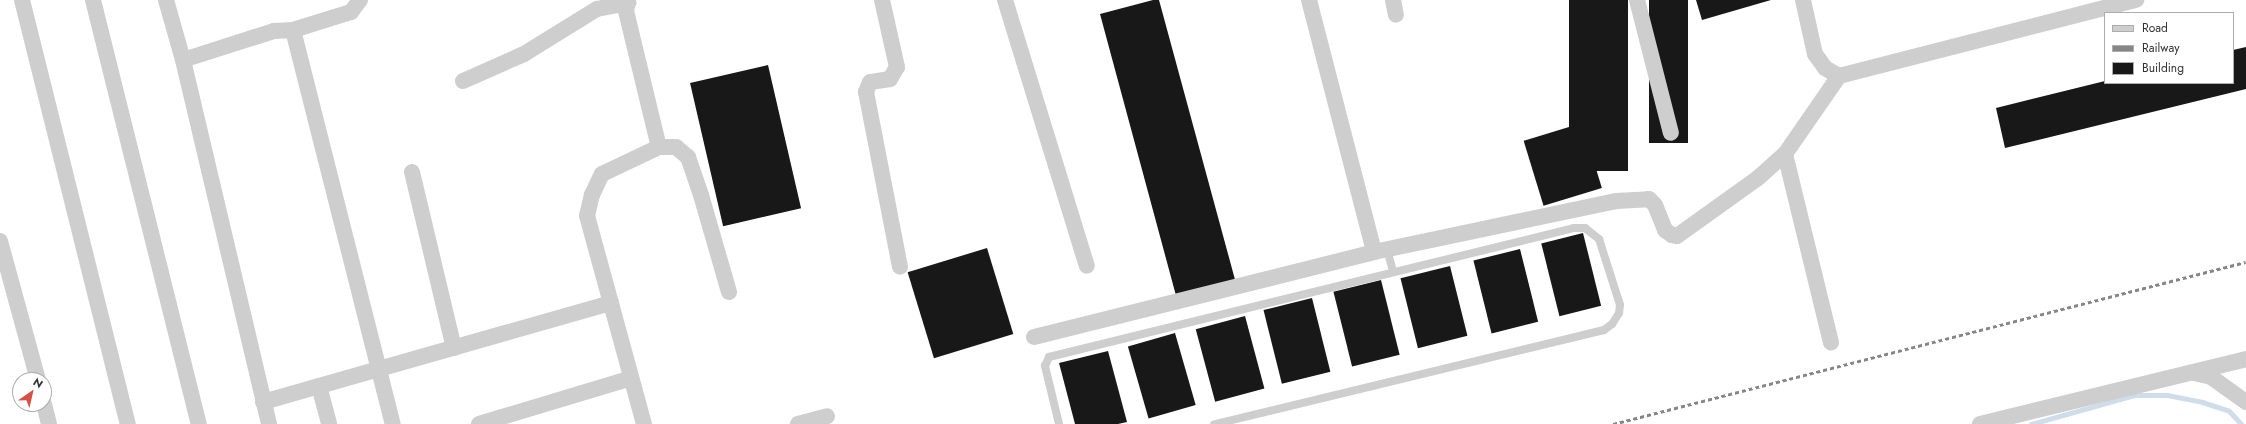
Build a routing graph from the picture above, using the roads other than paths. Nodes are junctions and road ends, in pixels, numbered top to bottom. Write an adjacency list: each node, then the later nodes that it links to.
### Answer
1 (22, 0): 42 (street)
2 (93, 0): 43 (street)
3 (166, 0): 14 (street)
4 (360, 0): 13 (street)
5 (882, 0): 24 (street)
6 (1006, 0): 23 (street)
7 (1309, 0): 22 (street)
8 (1637, 0): 17 (street)
9 (1803, 0): 15 (street)
10 (2136, 0): 12 (street)
11 (628, 1): 16 (street); 18 (street)
12 (2119, 2): 15 (street)
13 (293, 30): 14 (street); 32 (street)
14 (183, 60): 37 (street)
15 (1839, 76): 19 (street)
16 (463, 81)
17 (1671, 132)
18 (659, 147): 26 (street); 27 (street)
19 (1785, 154): 22 (street); 29 (street)
20 (412, 172): 30 (street)
21 (0, 241): 33 (street)
22 (1380, 251): 25 (lane); 28 (street)
23 (1087, 266)
24 (900, 267)
25 (1393, 271): 50 (lane); 51 (lane)
26 (728, 292)
27 (611, 303): 30 (street); 35 (street)
28 (1034, 337)
29 (1830, 342)
30 (454, 348): 32 (street)
31 (2246, 359): 34 (street)
32 (380, 369): 36 (street); 46 (street)
33 (36, 372)
34 (2194, 373): 38 (street); 52 (street)
35 (631, 378): 47 (street); 48 (street)
36 (320, 386): 37 (street); 45 (street)
37 (263, 402): 44 (street)
38 (2246, 402)
39 (46, 412): 41 (street)
40 (827, 416): 49 (street)
41 (50, 424)
42 (128, 424)
43 (199, 424)
44 (269, 424)
45 (329, 424)
46 (393, 424)
47 (479, 424)
48 (644, 424)
49 (798, 424)
50 (1059, 424)
51 (1214, 424)
52 (1980, 424)

